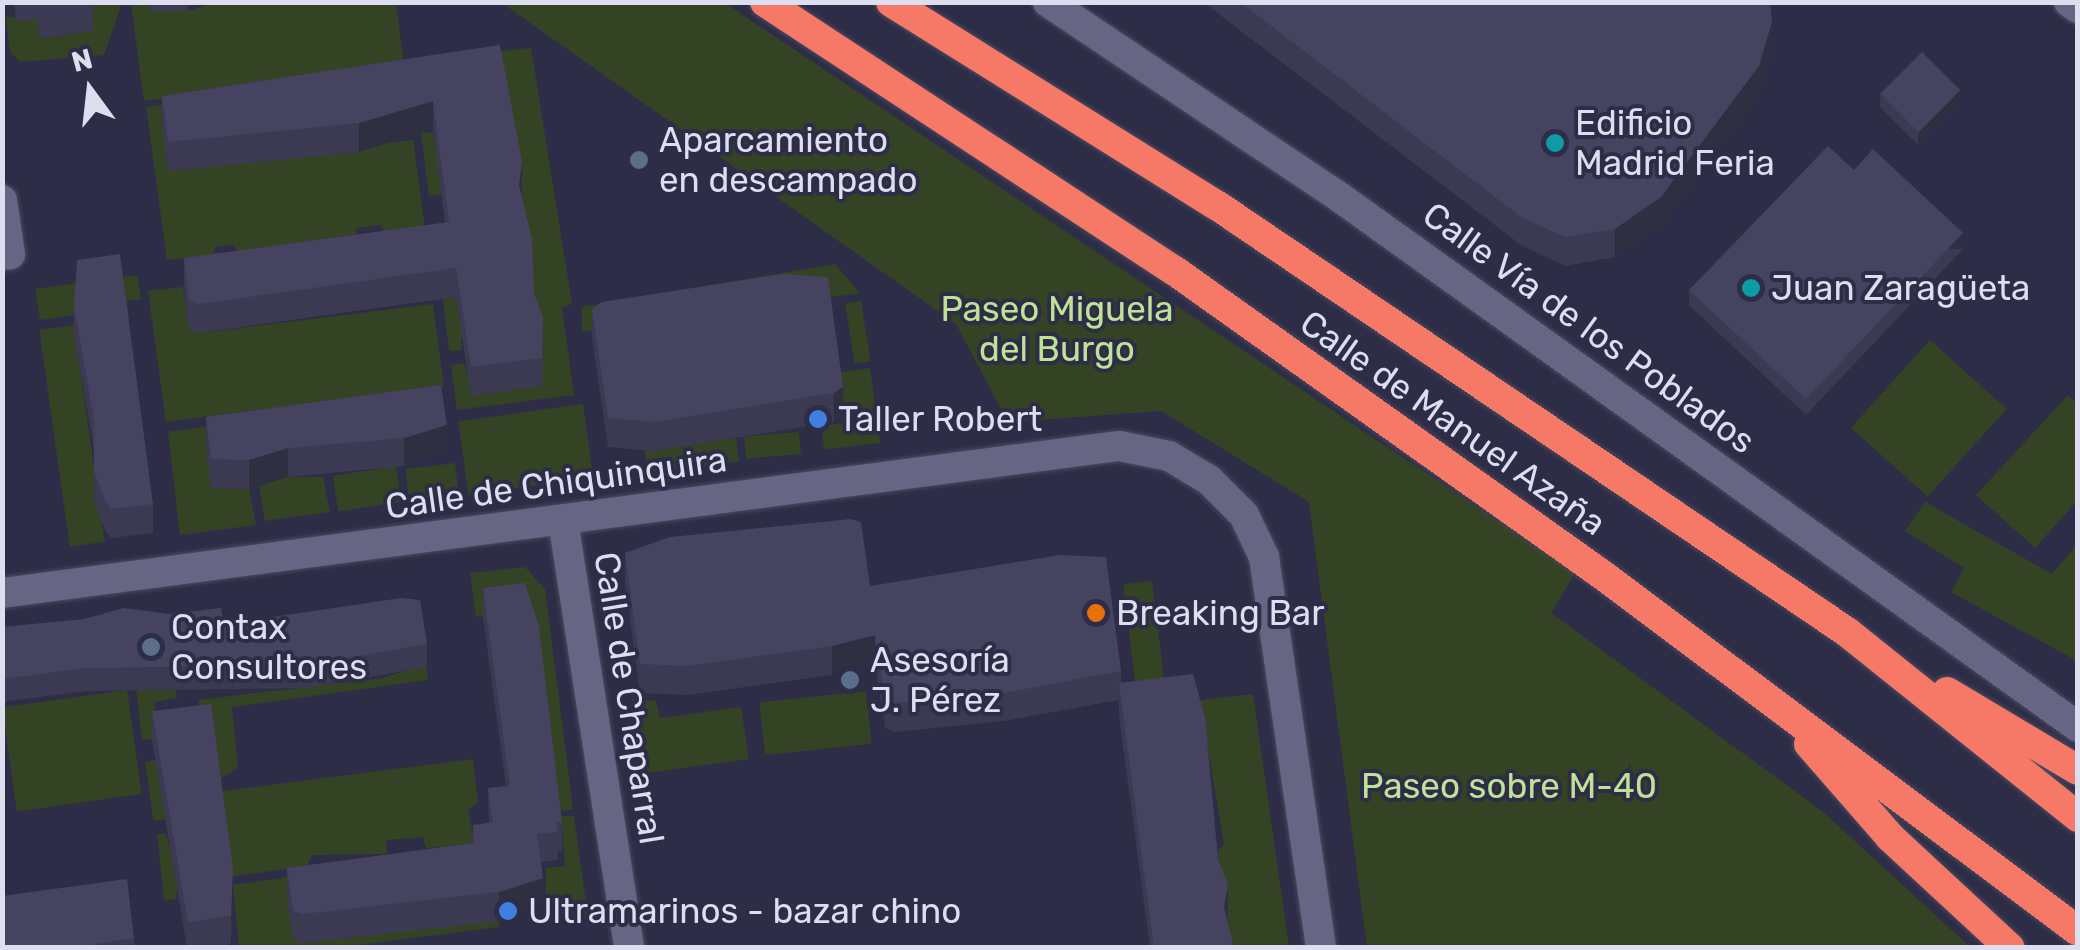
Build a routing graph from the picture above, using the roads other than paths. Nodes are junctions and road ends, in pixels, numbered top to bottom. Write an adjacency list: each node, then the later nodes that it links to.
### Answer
1 (766, 2): 11 (highway, Calle de Manuel Azaña)
2 (891, 2): 10 (highway, Calle de Manuel Azaña)
3 (1048, 2): 12 (street, Calle Vía de los Poblados)
4 (2069, 2): 5 (street)
5 (2078, 8)
6 (2, 200): 7 (street)
7 (6, 254)
8 (563, 520): 9 (street, Calle de Chiquinquira); 16 (street, Calle de Chaparral); 17 (street, Calle de Chiquinquira)
9 (2, 593)
10 (1848, 632): 13 (highway); 14 (highway, Calle de Manuel Azaña)
11 (1771, 700): 15 (highway, Calle de Manuel Azaña); 18 (highway)
12 (2078, 726)
13 (2078, 770)
14 (2078, 816)
15 (2078, 931)
16 (628, 948)
17 (1321, 948)
18 (2010, 948)

